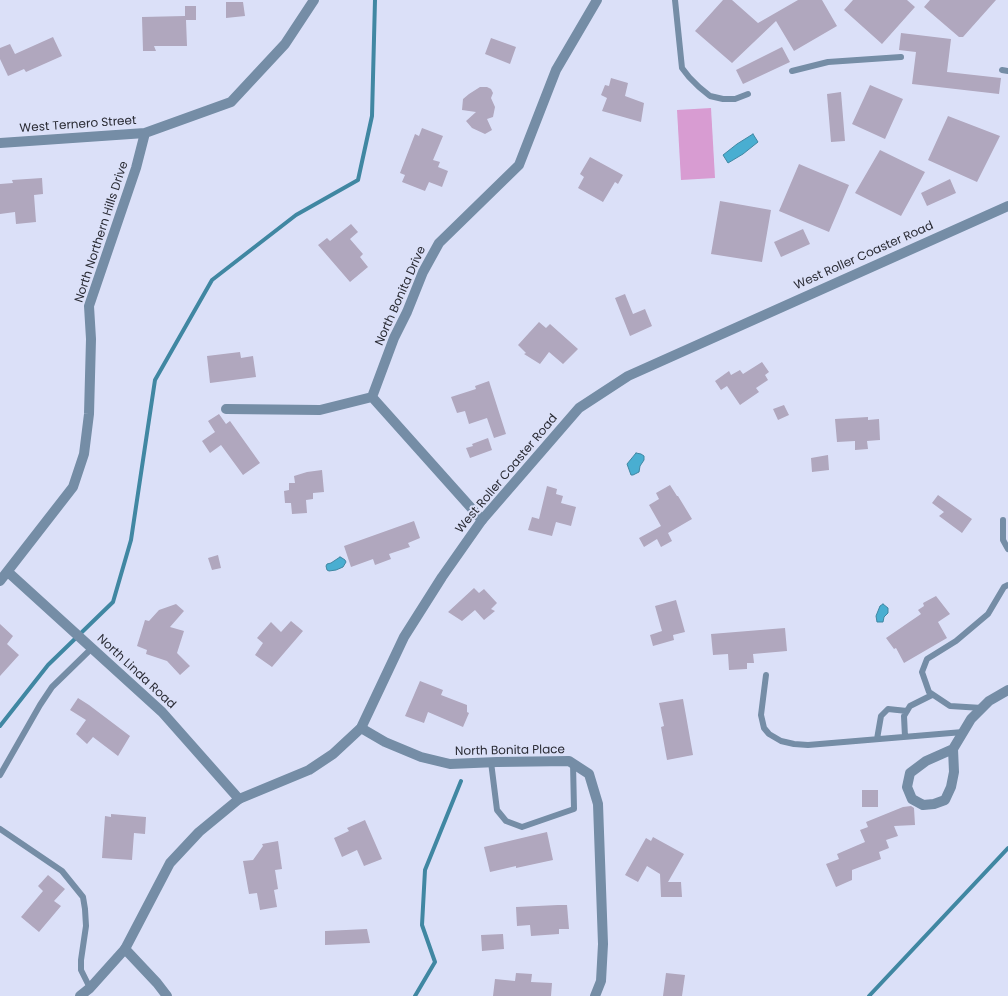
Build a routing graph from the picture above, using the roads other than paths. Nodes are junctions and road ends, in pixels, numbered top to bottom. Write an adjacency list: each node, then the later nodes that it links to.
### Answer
1 (314, 0): 7 (street, West Ternero Street)
2 (597, 0): 10 (street, North Bonita Drive)
3 (675, 0): 6 (lane)
4 (901, 57): 5 (lane)
5 (792, 71)
6 (748, 94)
7 (145, 133): 8 (street, West Ternero Street); 15 (street, North Northern Hills Drive)
8 (0, 143)
9 (1008, 206): 12 (street, West Roller Coaster Road)
10 (372, 397): 11 (street); 12 (street)
11 (226, 408)
12 (482, 520): 24 (street, West Roller Coaster Road)
13 (1003, 520): 14 (lane)
14 (1008, 549)
15 (8, 572): 16 (street, North Northern Hills Drive); 18 (street, North Linda Road)
16 (0, 581)
17 (1008, 585): 21 (lane)
18 (92, 648): 31 (lane); 32 (street, North Linda Road)
19 (766, 675): 27 (lane)
20 (1008, 690): 22 (street)
21 (932, 695): 22 (lane); 23 (lane)
22 (982, 708): 25 (street)
23 (907, 712): 26 (lane); 27 (lane)
24 (361, 728): 29 (street, North Bonita Place); 32 (street, West Roller Coaster Road)
25 (963, 732): 26 (lane); 28 (street)
26 (905, 737): 27 (lane)
27 (877, 739)
28 (953, 749): 28 (street)
29 (491, 762): 30 (street, North Bonita Place); 30 (lane)
30 (573, 763): 38 (street, North Bonita Place)
31 (0, 775)
32 (239, 799): 34 (street, West Roller Coaster Road)
33 (0, 829): 35 (lane)
34 (125, 949): 35 (street, West Roller Coaster Road); 37 (street)
35 (90, 988): 36 (street, West Roller Coaster Road)
36 (80, 996)
37 (167, 996)
38 (595, 996)

